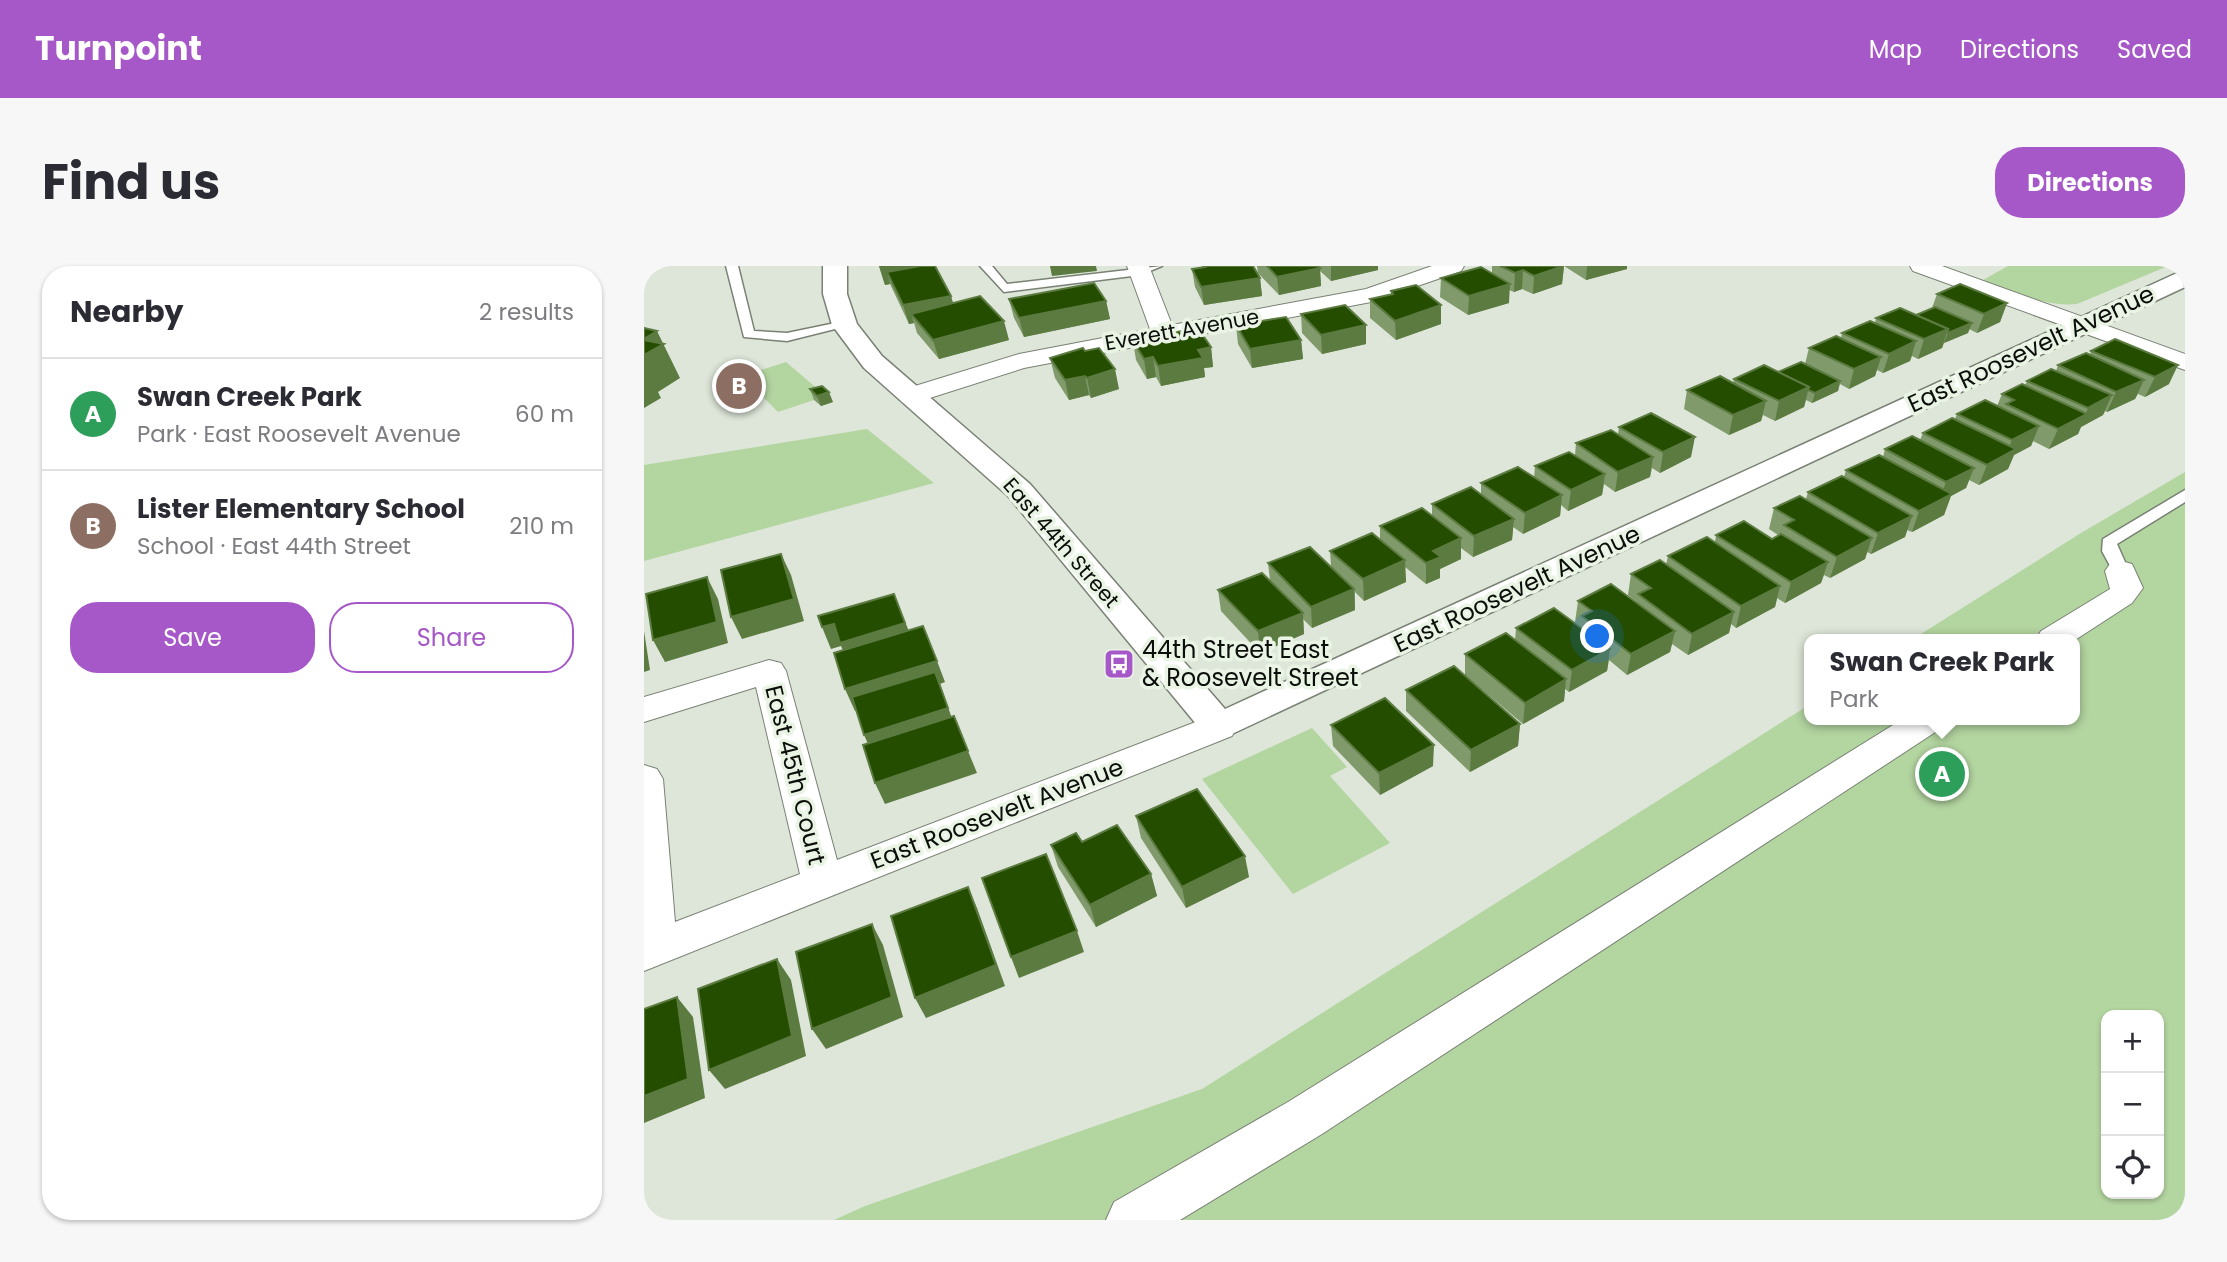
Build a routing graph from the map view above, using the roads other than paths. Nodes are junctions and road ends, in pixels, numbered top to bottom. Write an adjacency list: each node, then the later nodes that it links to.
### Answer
1 (732, 266): 8 (lane)
2 (835, 266): 8 (street, East 44th Street)
3 (986, 266): 6 (lane)
4 (1453, 266): 10 (street, Everett Avenue)
5 (1921, 266): 9 (street)
6 (1145, 268): 10 (street)
7 (2185, 278): 9 (street, East Roosevelt Avenue)
8 (845, 325): 12 (street, East 44th Street)
9 (2080, 325): 11 (street); 18 (street, East Roosevelt Avenue)
10 (1163, 332): 12 (street, Everett Avenue)
11 (2185, 362)
12 (911, 396): 18 (street, East 44th Street)
13 (2185, 495): 14 (lane)
14 (2121, 570): 15 (street)
15 (2061, 634)
16 (644, 710): 20 (street, East 45th Court)
17 (1919, 725): 22 (street)
18 (1219, 727): 20 (street, East Roosevelt Avenue)
19 (644, 779): 21 (street)
20 (823, 883): 21 (street, East Roosevelt Avenue)
21 (650, 951)
22 (1132, 1220)

